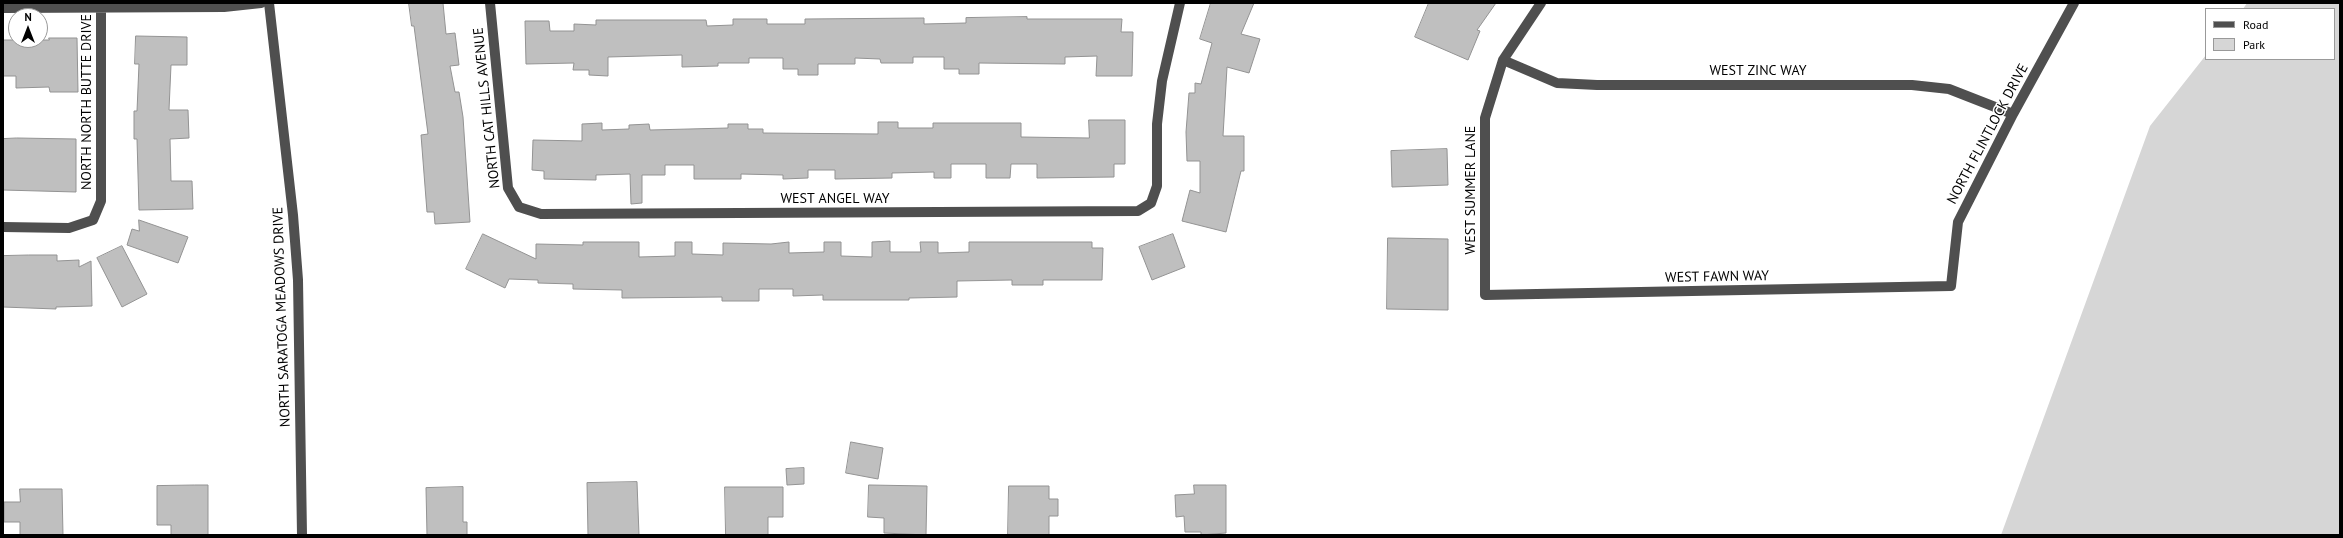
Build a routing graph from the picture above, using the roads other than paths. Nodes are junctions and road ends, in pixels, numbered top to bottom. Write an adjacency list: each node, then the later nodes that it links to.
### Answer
1 (261, 3): 8 (street)
2 (269, 3): 16 (street, NORTH SARATOGA MEADOWS DRIVE)
3 (490, 3): 12 (street, NORTH CAT HILLS AVENUE)
4 (1180, 3): 12 (street, WEST ANGEL WAY)
5 (1541, 3): 10 (street, WEST SUMMER LANE)
6 (2074, 3): 11 (street, NORTH FLINTLOCK DRIVE)
7 (70, 5): 8 (street); 9 (street)
8 (101, 7): 13 (street, NORTH NORTH BUTTE DRIVE)
9 (3, 8)
10 (1503, 60): 11 (street, WEST ZINC WAY); 15 (street, WEST SUMMER LANE)
11 (2013, 114): 14 (street, NORTH FLINTLOCK DRIVE)
12 (519, 207)
13 (3, 227)
14 (1951, 286): 15 (street, WEST FAWN WAY)
15 (1485, 295)
16 (302, 535)

